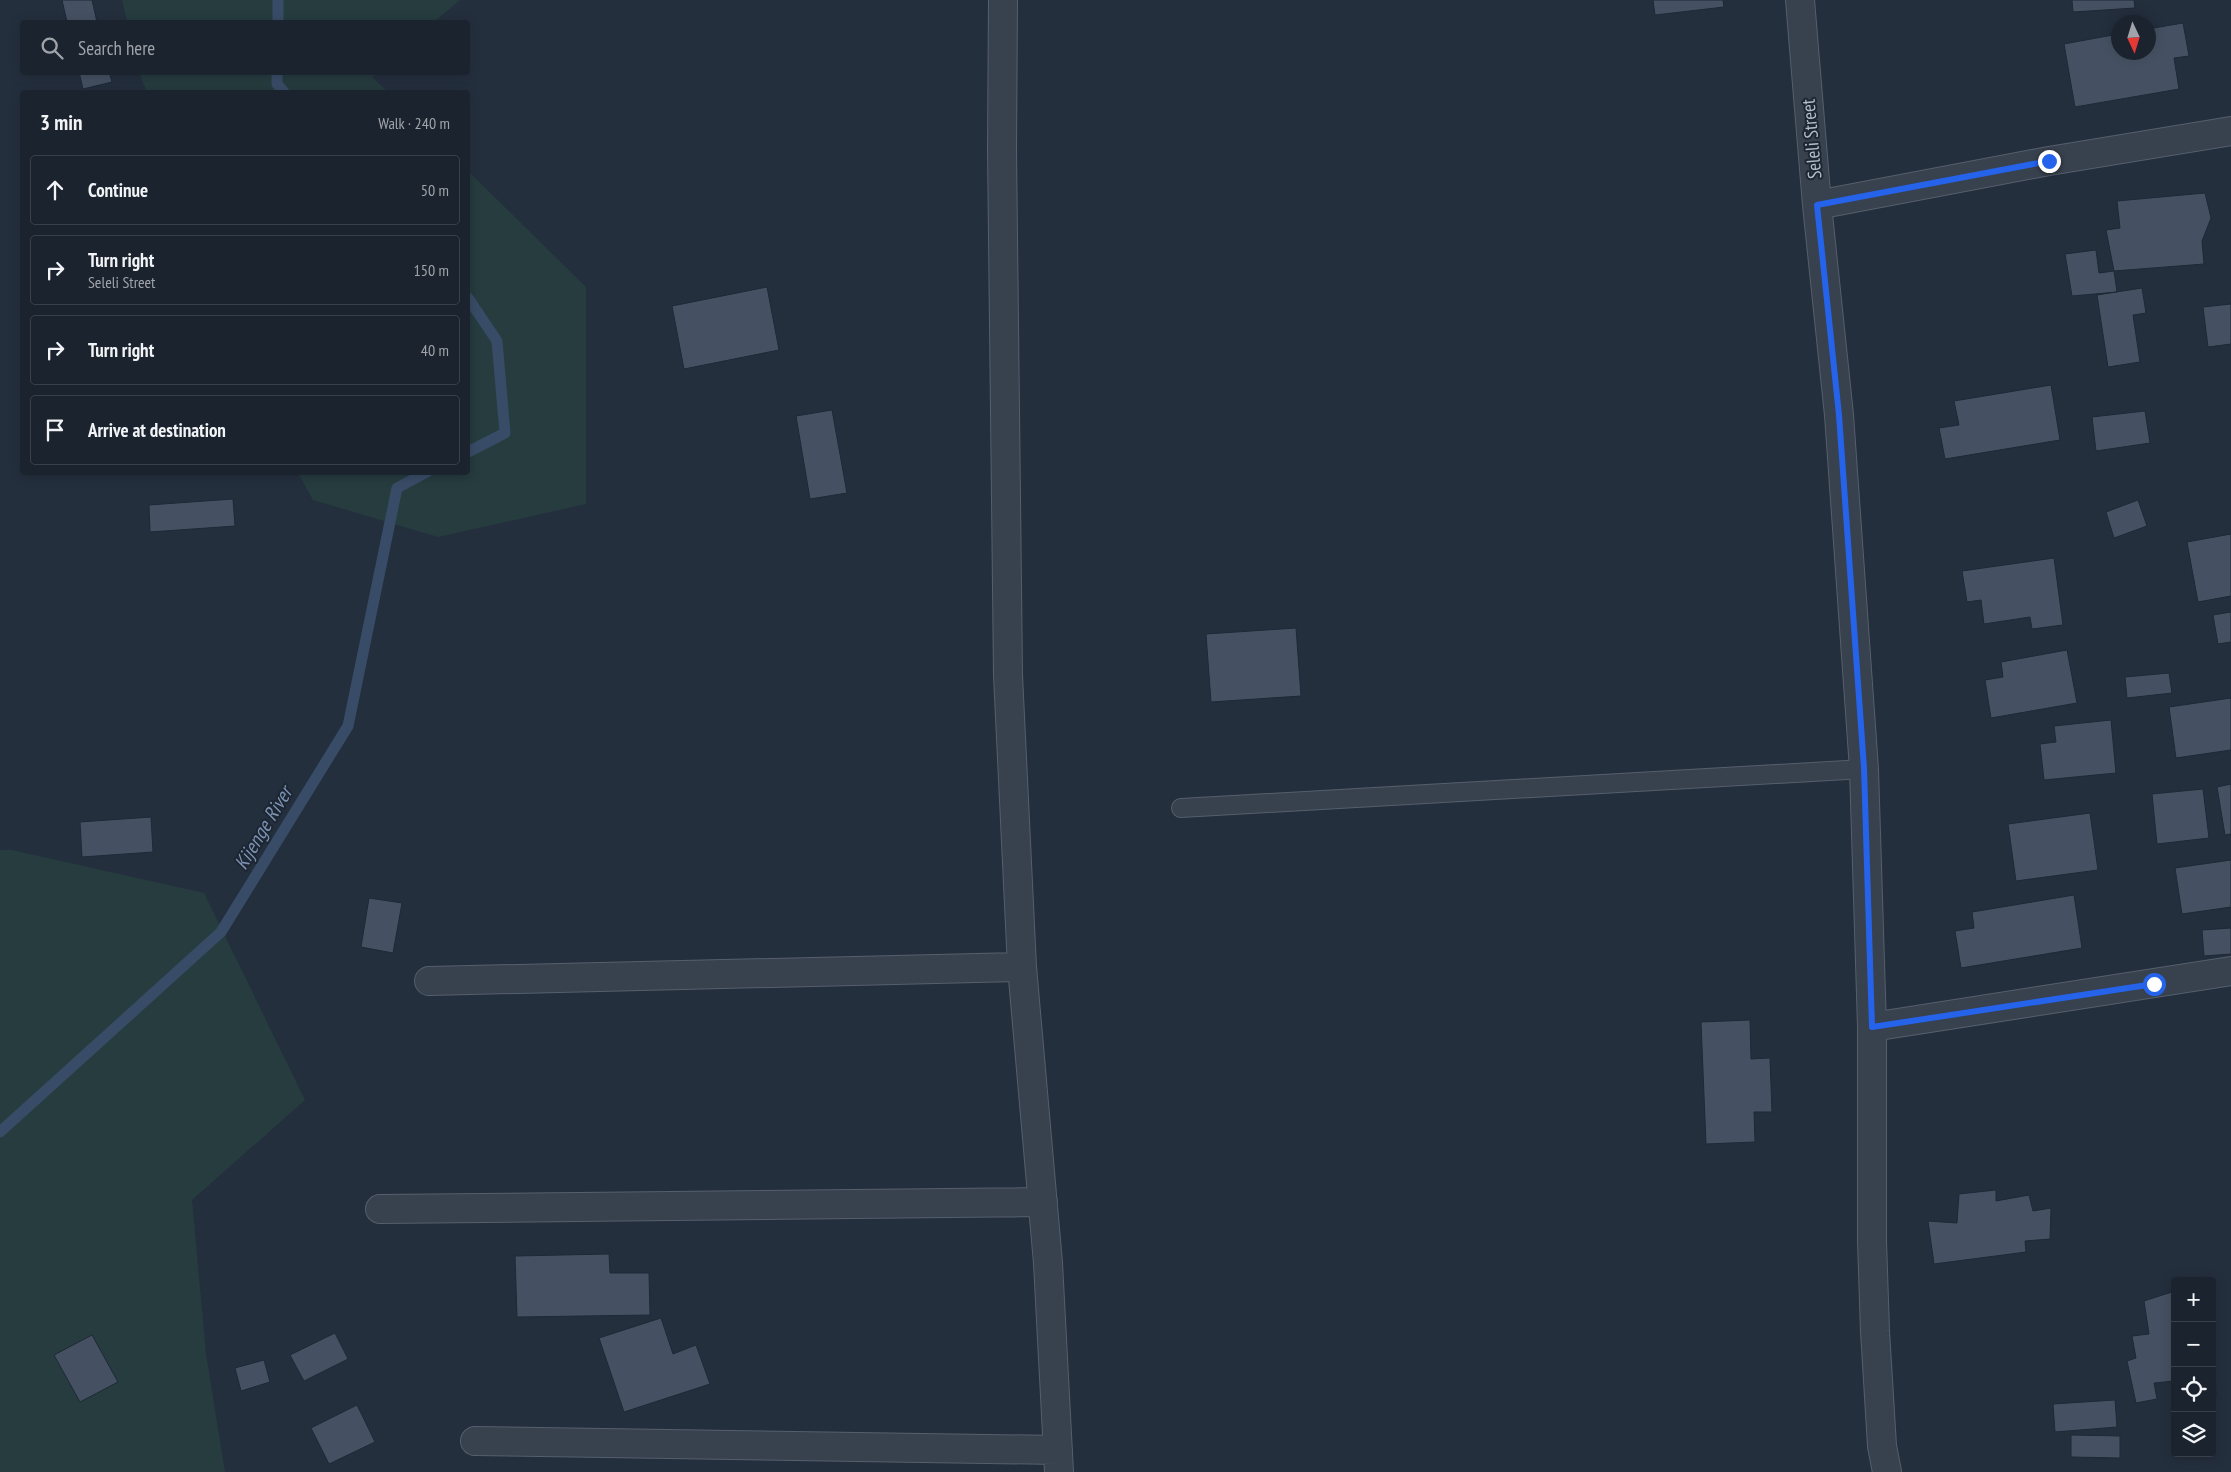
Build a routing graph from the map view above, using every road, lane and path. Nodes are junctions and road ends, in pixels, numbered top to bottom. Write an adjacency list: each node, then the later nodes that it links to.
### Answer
1 (1003, 0): 7 (street)
2 (1800, 0): 4 (street, Seleli Street)
3 (2231, 131): 4 (street)
4 (1817, 205): 5 (street, Seleli Street)
5 (1864, 768): 6 (lane); 10 (street, Seleli Street)
6 (1181, 808)
7 (1022, 967): 9 (street); 11 (street)
8 (2231, 971): 10 (street)
9 (428, 981)
10 (1872, 1027): 15 (street, Seleli Street)
11 (1042, 1202): 12 (street); 14 (street)
12 (380, 1209)
13 (475, 1441): 14 (street)
14 (1059, 1461)
15 (1887, 1472)

